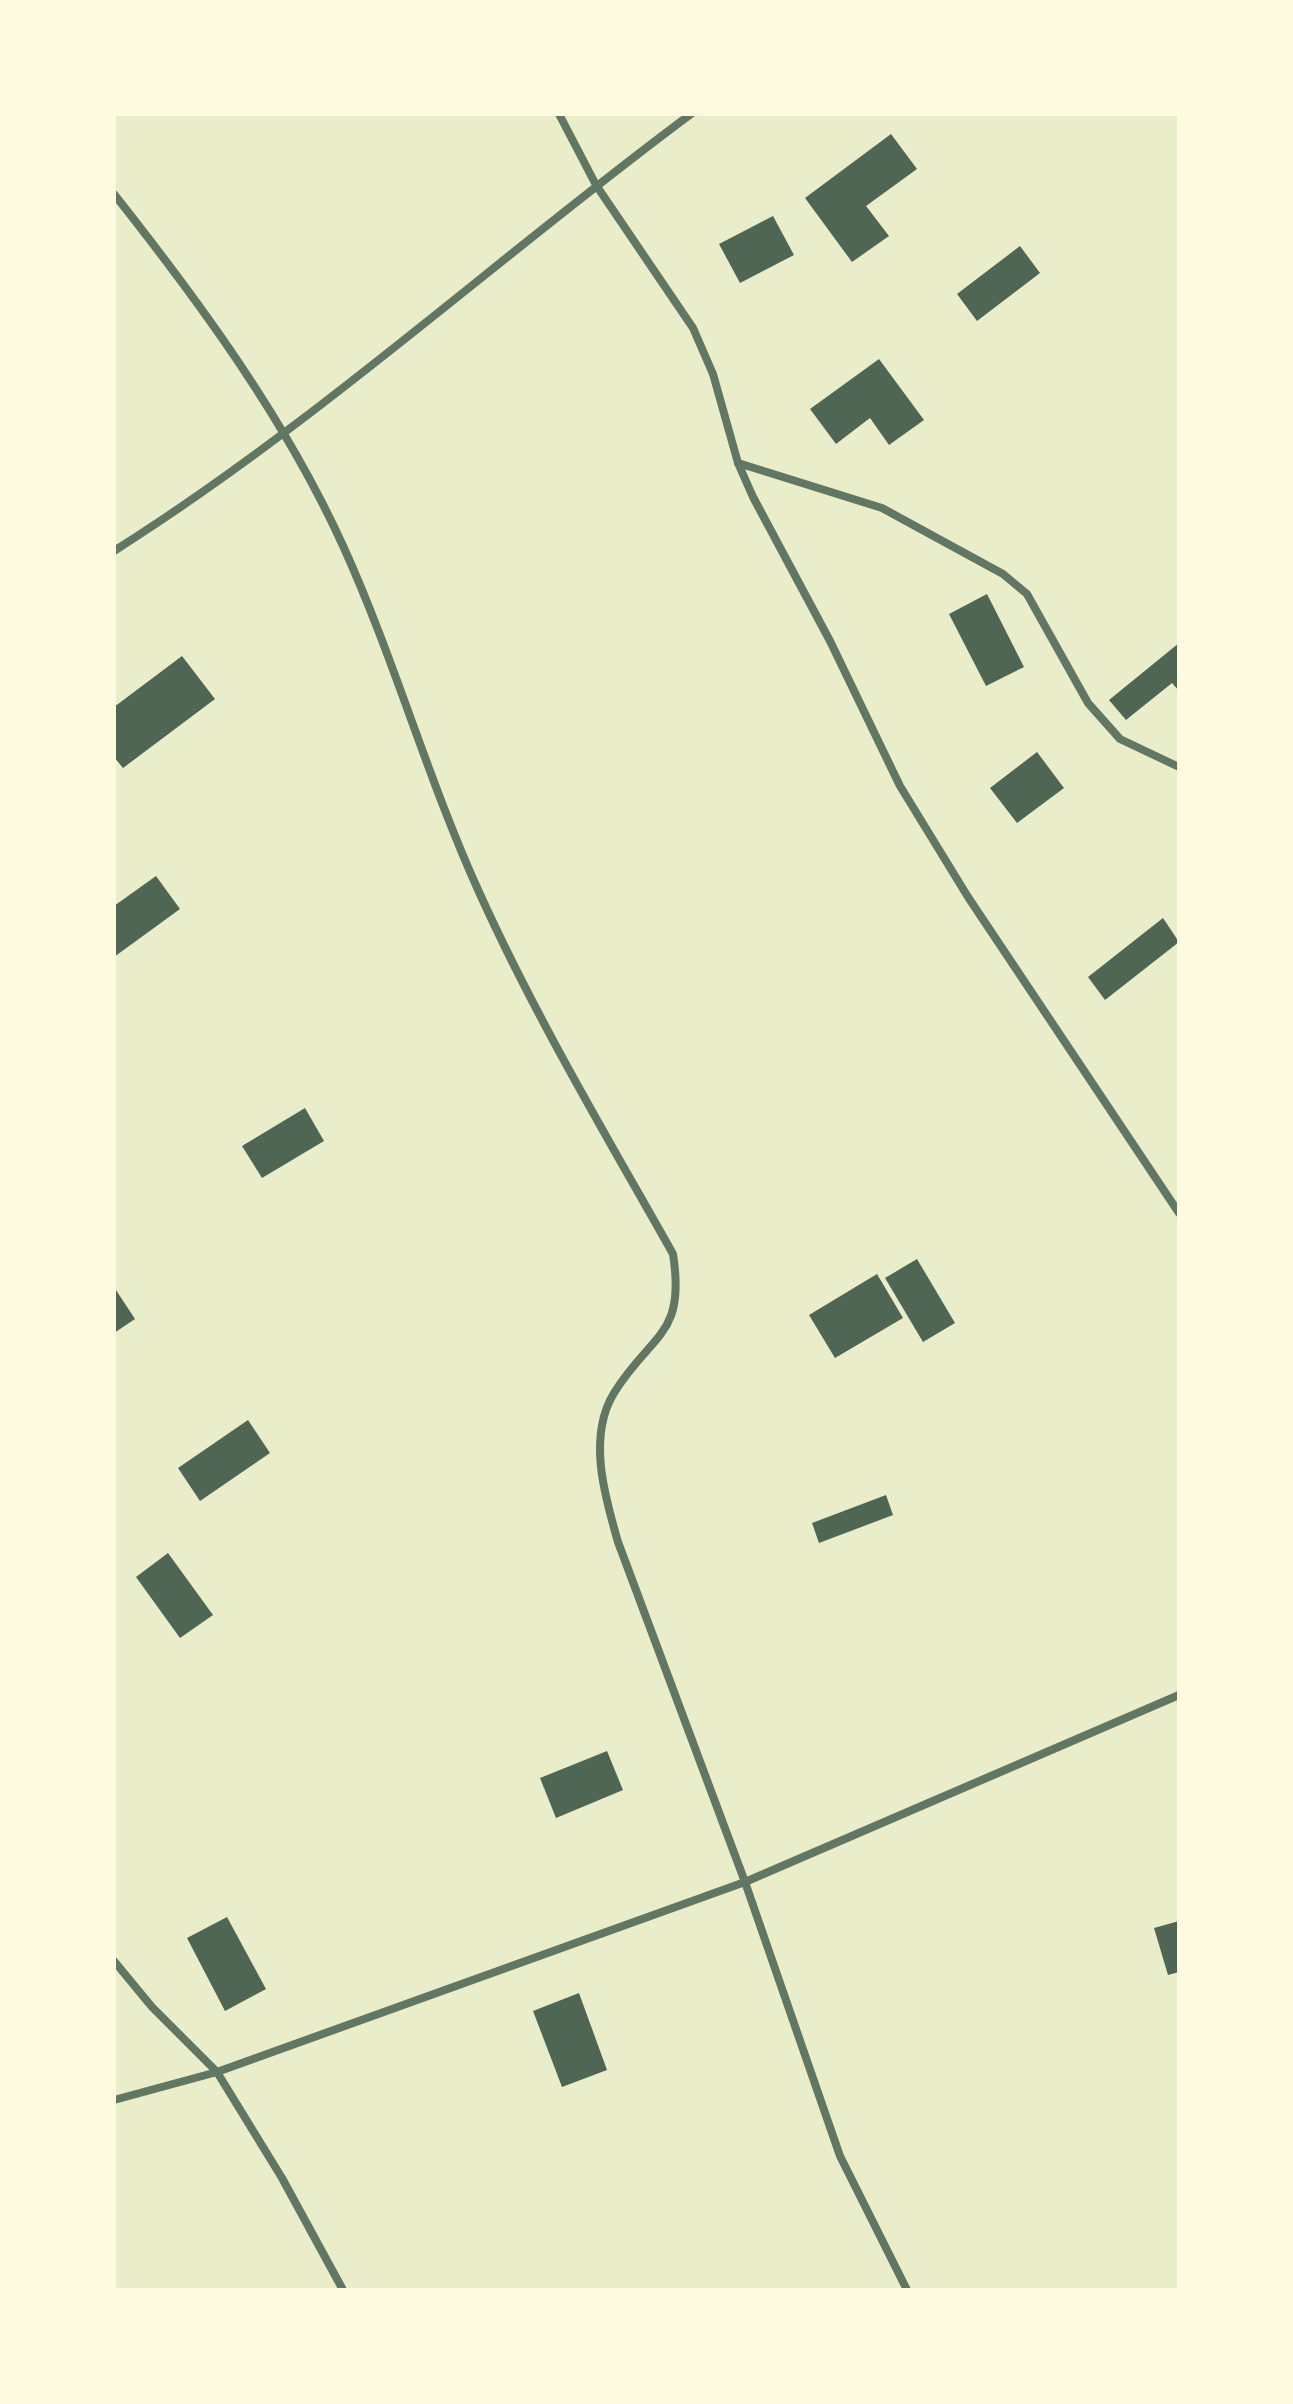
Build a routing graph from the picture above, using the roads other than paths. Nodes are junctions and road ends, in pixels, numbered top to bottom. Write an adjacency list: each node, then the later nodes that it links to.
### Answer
1 (559, 114): 3 (street)
2 (691, 114): 3 (street)
3 (596, 185): 5 (street); 6 (street)
4 (114, 194): 5 (street)
5 (282, 431): 7 (street); 11 (street)
6 (738, 463): 8 (street); 9 (street)
7 (114, 551)
8 (1179, 767)
9 (1179, 1213)
10 (1179, 1695): 11 (street)
11 (745, 1882): 13 (street); 16 (street)
12 (114, 1961): 13 (street)
13 (217, 2072): 14 (street); 15 (street)
14 (114, 2100)
15 (343, 2290)
16 (907, 2290)

